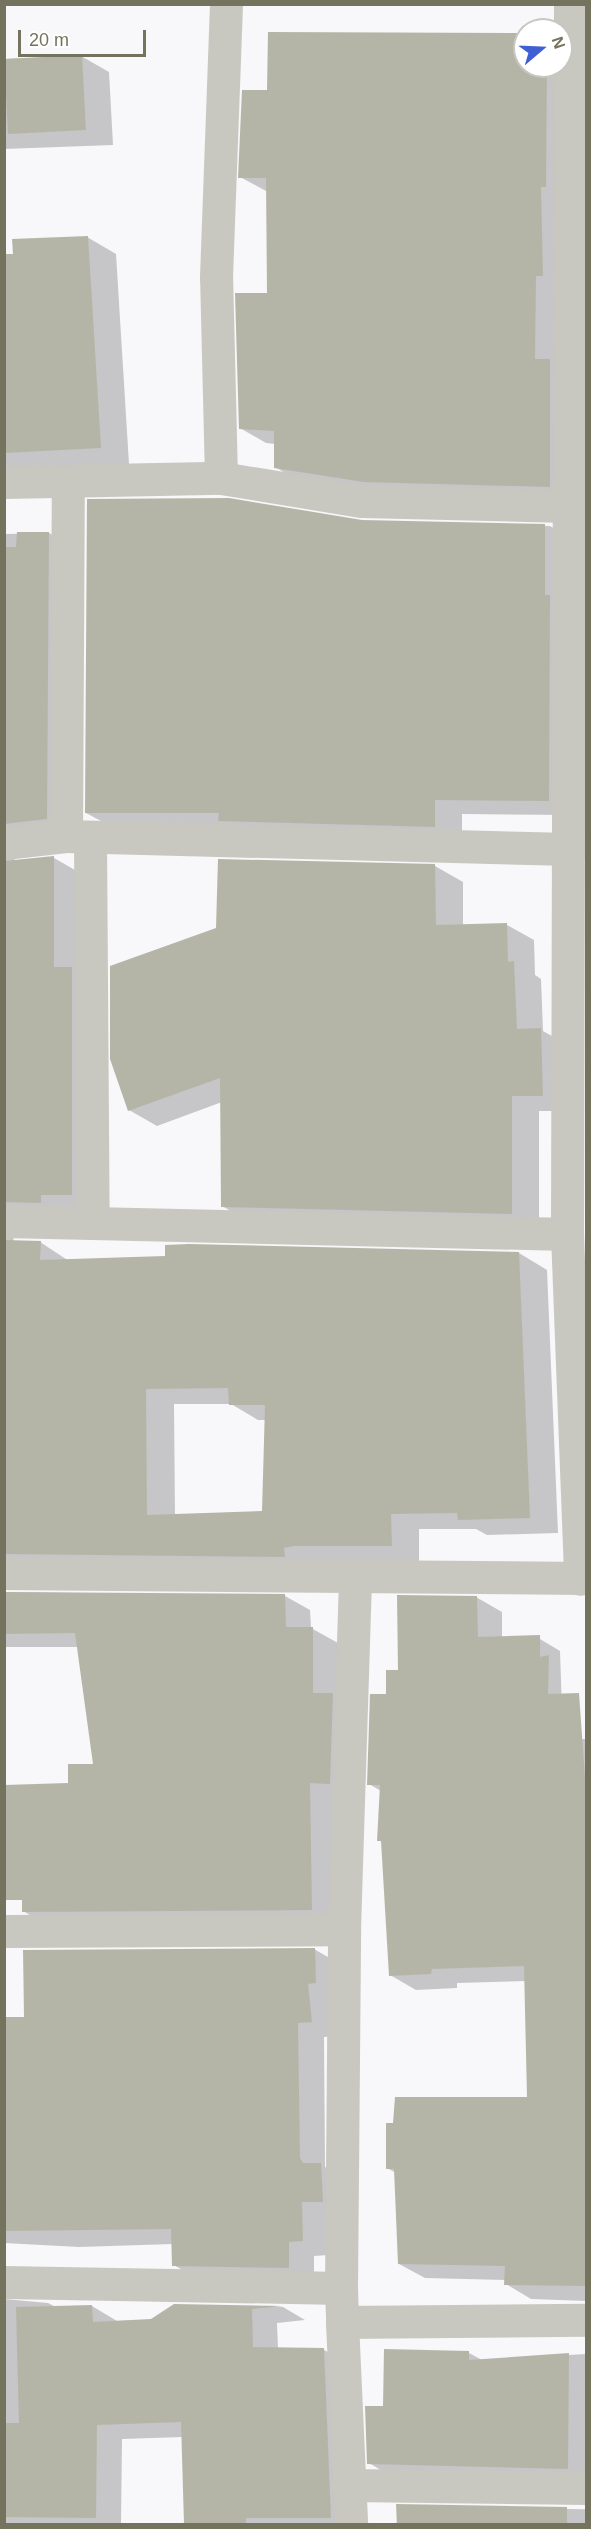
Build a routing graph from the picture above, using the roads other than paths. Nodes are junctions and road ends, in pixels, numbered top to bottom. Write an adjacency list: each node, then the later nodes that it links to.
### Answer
1 (226, 4): 3 (street)
2 (570, 4): 6 (street)
3 (221, 478): 4 (street); 6 (street)
4 (68, 481): 5 (street); 8 (street)
5 (4, 482)
6 (566, 506): 7 (street)
7 (577, 629): 10 (street)
8 (78, 838): 9 (street); 10 (street); 12 (street)
9 (4, 843)
10 (570, 849): 13 (street)
11 (4, 1221): 12 (street)
12 (93, 1223): 13 (street)
13 (567, 1234): 16 (street)
14 (4, 1573): 15 (street)
15 (355, 1575): 16 (street); 17 (street)
16 (583, 1579)
17 (344, 1929): 18 (street); 20 (street)
18 (4, 1931)
19 (4, 2282): 20 (street)
20 (341, 2288): 22 (street)
21 (586, 2320): 22 (street)
22 (342, 2322): 23 (street)
23 (348, 2485): 24 (street); 25 (street)
24 (586, 2488)
25 (351, 2524)

